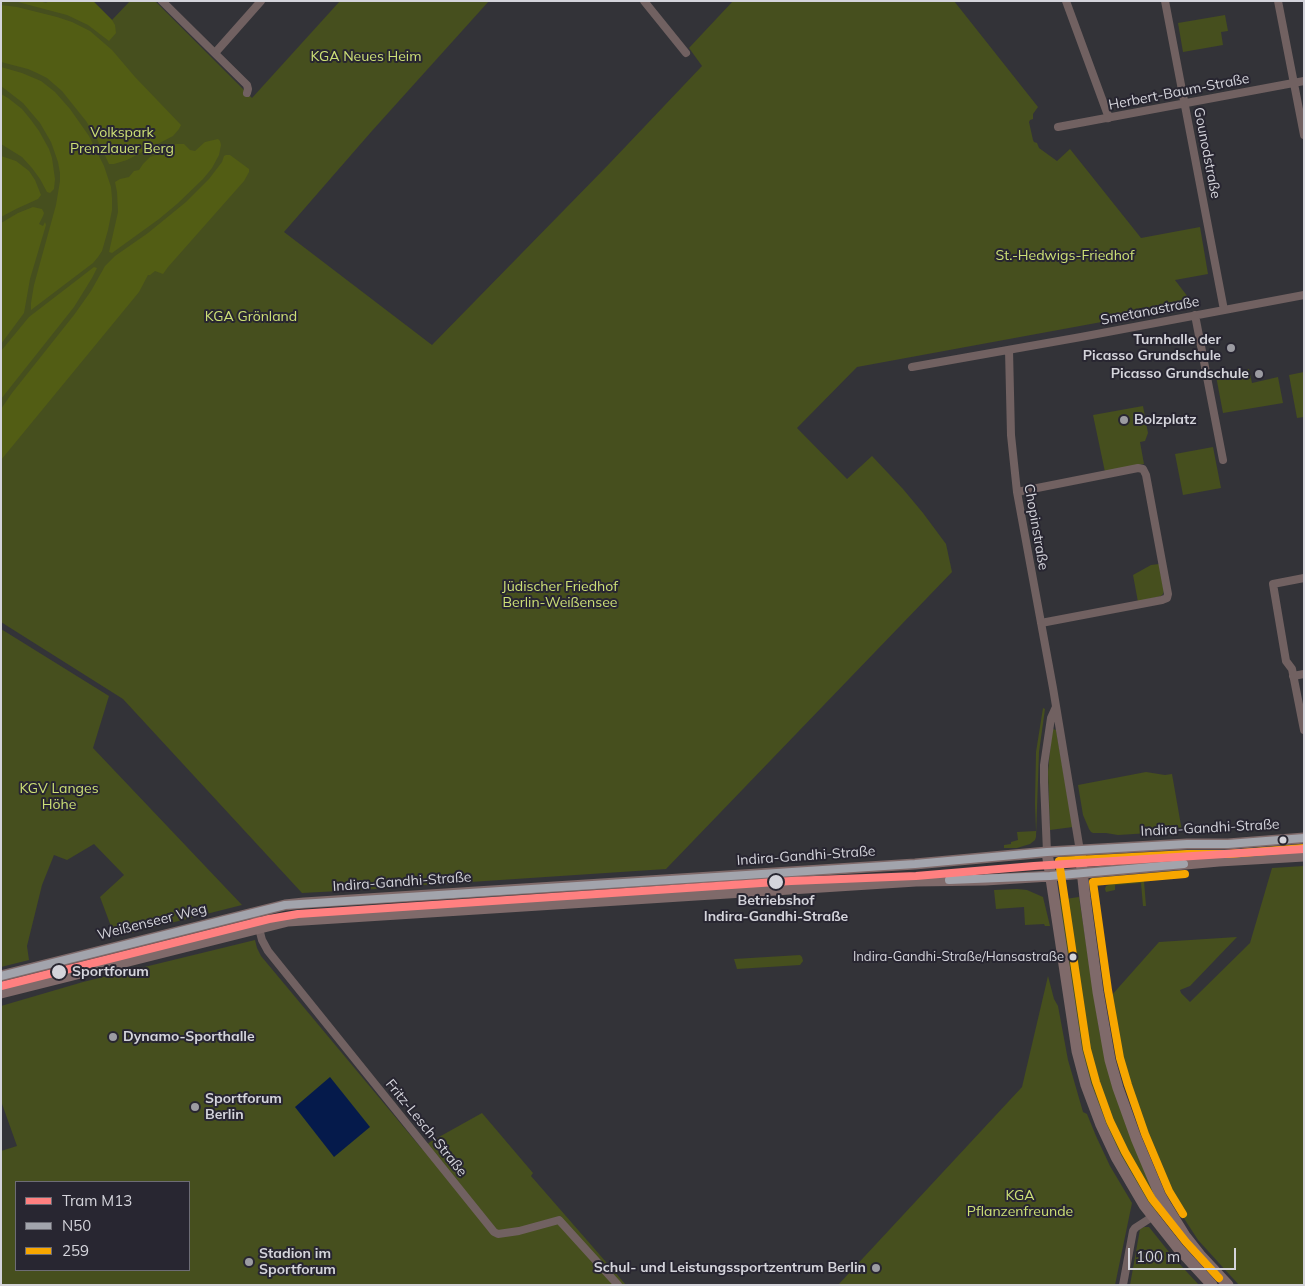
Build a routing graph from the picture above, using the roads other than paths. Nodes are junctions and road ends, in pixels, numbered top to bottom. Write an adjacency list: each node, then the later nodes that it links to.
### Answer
1 (162, 1): 7 (street)
2 (261, 1): 7 (street)
3 (644, 1): 8 (street)
4 (1066, 1): 13 (street)
5 (1165, 1): 12 (street, Gounodstraße)
6 (1278, 1): 10 (street)
7 (215, 53): 11 (street)
8 (686, 53)
9 (1304, 81): 10 (street, Herbert-Baum-Straße)
10 (1294, 83): 12 (street, Herbert-Baum-Straße); 15 (street)
11 (247, 93)
12 (1185, 103): 13 (street, Herbert-Baum-Straße); 17 (street, Gounodstraße)
13 (1109, 118): 14 (street, Herbert-Baum-Straße)
14 (1058, 127)
15 (1304, 135)
16 (1304, 295): 17 (street, Smetanastraße)
17 (1224, 310): 18 (street, Smetanastraße)
18 (1195, 315): 19 (street, Smetanastraße); 21 (street)
19 (1009, 350): 20 (street, Smetanastraße); 22 (street, Chopinstraße)
20 (912, 367)
21 (1223, 460)
22 (1017, 492): 24 (street, Chopinstraße); 24 (street)
23 (1304, 578): 26 (street)
24 (1041, 624): 27 (street, Chopinstraße)
25 (1304, 674): 26 (street)
26 (1293, 676): 28 (street)
27 (1056, 708): 30 (street, Chopinstraße); 31 (street, Chopinstraße)
28 (1304, 730)
29 (1304, 838): 30 (main road, Indira-Gandhi-Straße)
30 (1080, 850): 31 (main road, Indira-Gandhi-Straße); 34 (main road)
31 (1047, 852): 33 (main road, Indira-Gandhi-Straße); 35 (main road)
32 (1304, 856): 34 (main road)
33 (915, 864): 36 (main road); 37 (main road, Indira-Gandhi-Straße)
34 (1082, 873): 35 (main road); 48 (main road)
35 (1050, 876): 36 (main road); 44 (main road)
36 (916, 881): 39 (main road)
37 (310, 902): 38 (main road, Weißenseer Weg)
38 (255, 913): 39 (street, Fritz-Lesch-Straße); 40 (main road, Weißenseer Weg)
39 (259, 928): 41 (main road); 45 (street, Fritz-Lesch-Straße)
40 (142, 940): 41 (main road); 42 (main road, Weißenseer Weg)
41 (146, 956): 43 (main road)
42 (3, 975): 43 (main road)
43 (6, 992)
44 (1152, 1216): 46 (street); 47 (main road)
45 (618, 1285)
46 (1123, 1285)
47 (1212, 1285)
48 (1228, 1285)

